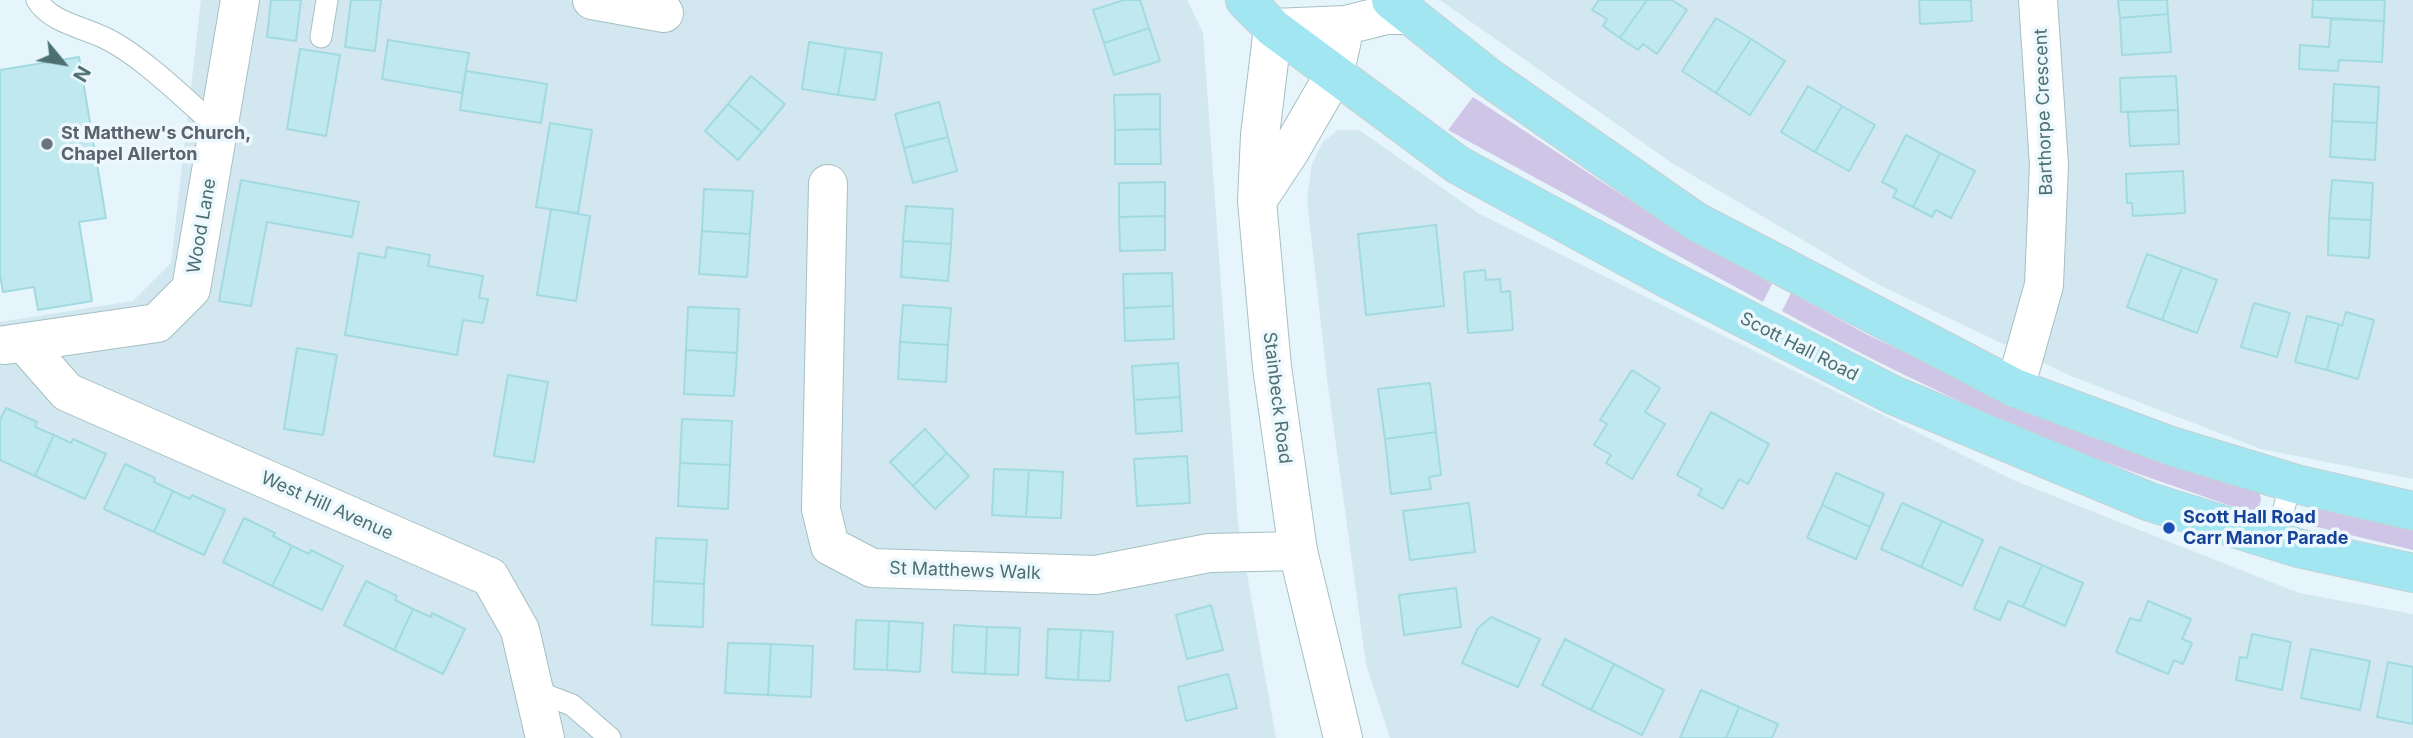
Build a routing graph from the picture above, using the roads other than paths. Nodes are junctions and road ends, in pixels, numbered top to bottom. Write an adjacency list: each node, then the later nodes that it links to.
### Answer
1 (37, 0): 13 (lane)
2 (240, 0): 13 (street, Wood Lane)
3 (327, 0): 11 (lane)
4 (592, 0): 9 (street)
5 (1245, 0): 10 (highway, Scott Hall Road)
6 (2038, 0): 17 (street, Barthorpe Crescent)
7 (1400, 7): 8 (street); 17 (highway)
8 (1344, 12): 10 (street); 12 (street)
9 (664, 13)
10 (1273, 28): 12 (highway, Scott Hall Road); 15 (street, Stainbeck Road)
11 (321, 37)
12 (1334, 75): 15 (street); 20 (highway, Scott Hall Road)
13 (218, 128): 16 (street, Wood Lane)
14 (828, 184): 21 (street, St Matthews Walk)
15 (1256, 201): 21 (street, Stainbeck Road)
16 (12, 344): 23 (street, West Hill Avenue)
17 (2015, 388): 18 (highway)
18 (2291, 483): 19 (highway); 20 (lane)
19 (2413, 511)
20 (2274, 541): 22 (highway, Scott Hall Road)
21 (1298, 551): 26 (street, Stainbeck Road)
22 (2413, 573)
23 (533, 690): 24 (street, West Hill Avenue); 25 (lane)
24 (545, 738)
25 (610, 738)
26 (1343, 738)

